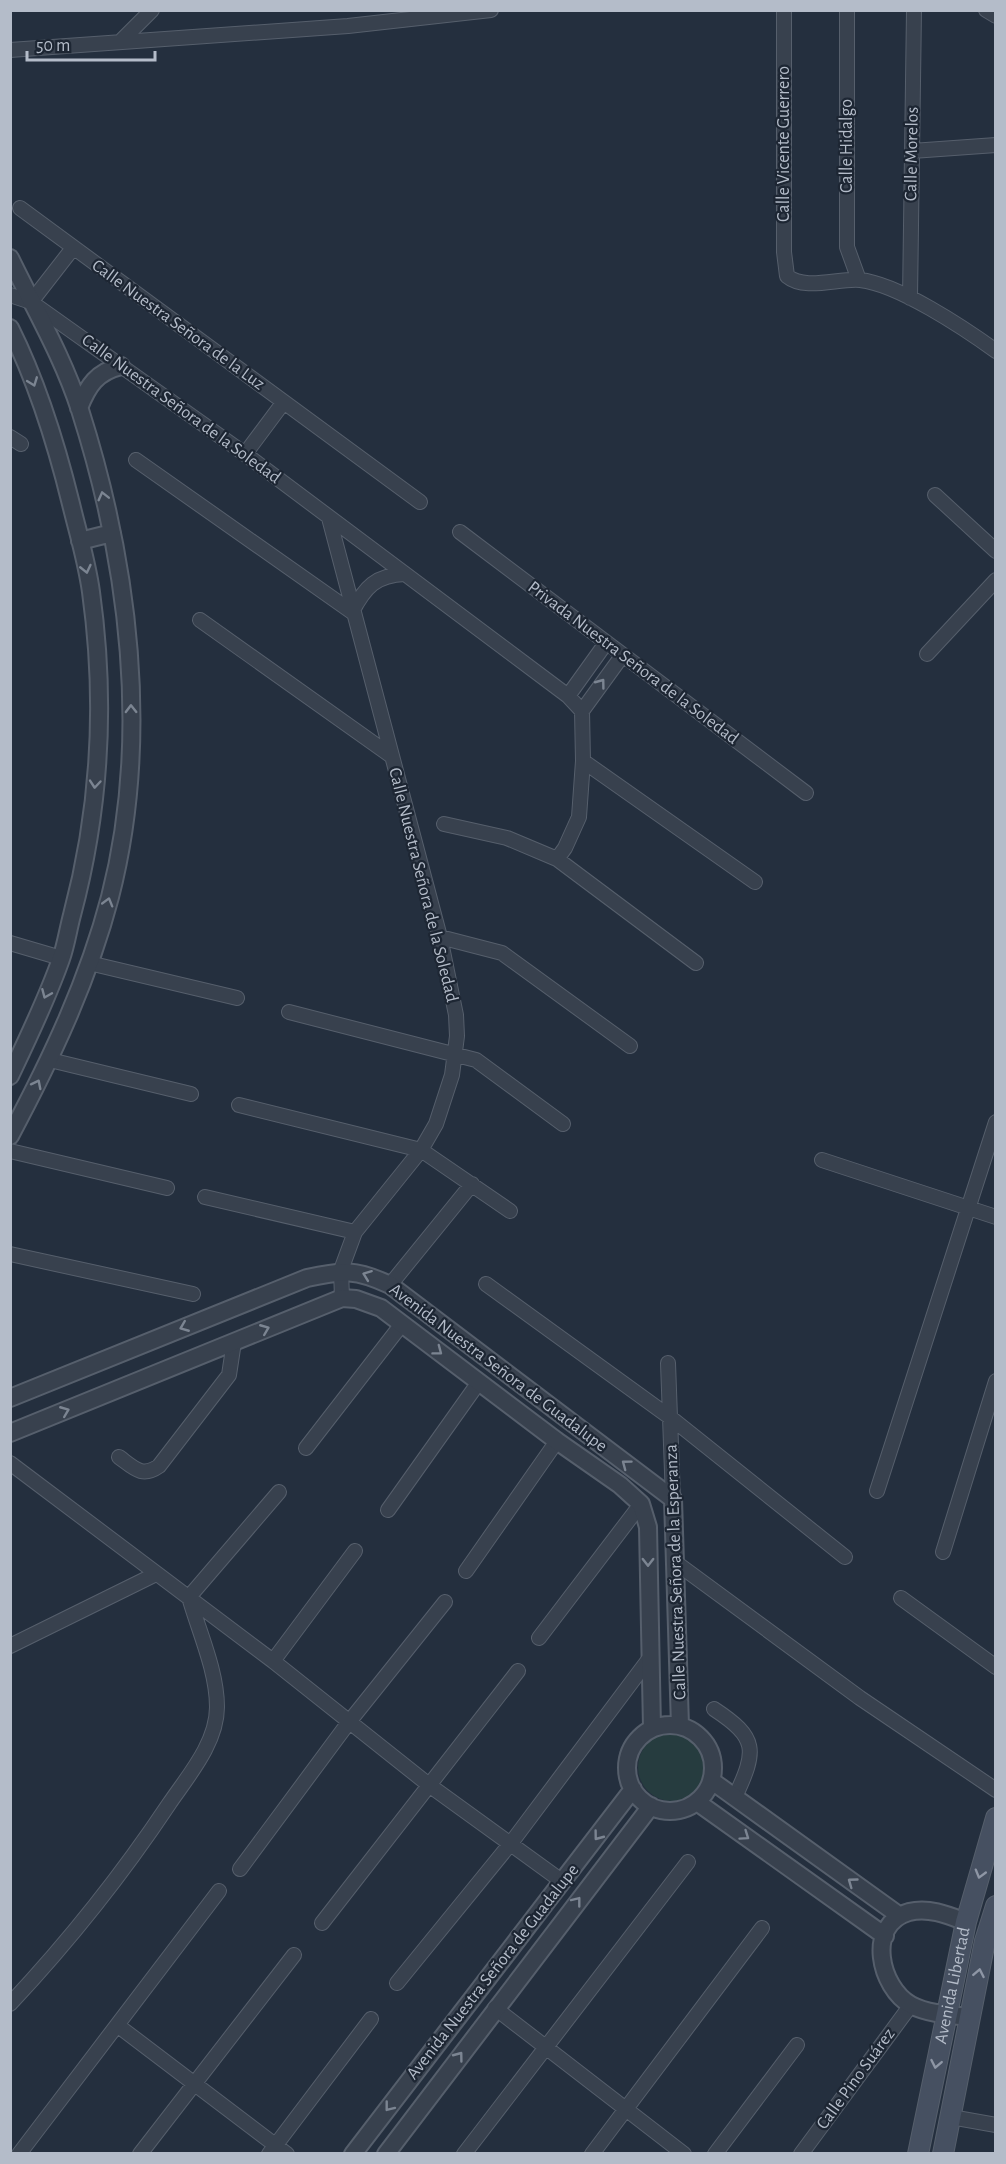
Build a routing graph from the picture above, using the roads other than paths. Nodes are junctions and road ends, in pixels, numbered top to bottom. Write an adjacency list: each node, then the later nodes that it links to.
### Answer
1 (152, 10): 8 (street)
2 (491, 10): 8 (street)
3 (784, 10): 15 (street, Calle Vicente Guerrero)
4 (847, 10): 15 (street, Calle Hidalgo)
5 (914, 10): 11 (street, Calle Morelos)
6 (986, 10): 7 (street)
7 (996, 16)
8 (122, 40): 9 (street)
9 (10, 50)
10 (996, 146): 11 (street)
11 (912, 151): 17 (street, Calle Morelos)
12 (20, 208): 13 (street, Calle Nuestra Señora de la Luz)
13 (73, 248): 18 (street); 22 (street, Calle Nuestra Señora de la Luz)
14 (10, 258): 18 (street)
15 (859, 280): 17 (street)
16 (10, 295): 18 (street, Calle Nuestra Señora de la Soledad)
17 (910, 298): 20 (street)
18 (31, 302): 21 (street, Calle Nuestra Señora de la Soledad); 23 (street)
19 (10, 328): 31 (street, one-way to 31)
20 (996, 351)
21 (121, 366): 23 (street); 24 (street, Calle Nuestra Señora de la Soledad)
22 (283, 403): 24 (street); 27 (street, Calle Nuestra Señora de la Luz)
23 (79, 408): 30 (street, one-way to 23)
24 (245, 454): 28 (street, Calle Nuestra Señora de la Soledad)
25 (135, 460): 35 (street)
26 (935, 495): 32 (street)
27 (420, 502)
28 (329, 518): 33 (street, Calle Nuestra Señora de la Soledad); 35 (street, Calle Nuestra Señora de la Soledad)
29 (460, 532): 37 (street, Privada Nuestra Señora de la Soledad)
30 (112, 533): 31 (street); 51 (street, one-way to 30)
31 (80, 542): 50 (street, one-way to 50)
32 (996, 551)
33 (405, 574): 35 (street); 40 (street, Calle Nuestra Señora de la Soledad)
34 (996, 580): 38 (street)
35 (352, 612): 42 (street, Calle Nuestra Señora de la Soledad)
36 (200, 620): 42 (street)
37 (606, 642): 39 (street, Privada Nuestra Señora de la Soledad); 40 (street)
38 (927, 654)
39 (622, 656): 41 (street, one-way to 39); 44 (street, Privada Nuestra Señora de la Soledad)
40 (568, 696): 41 (street, Calle Nuestra Señora de la Soledad)
41 (582, 711): 43 (street)
42 (390, 755): 48 (street, Calle Nuestra Señora de la Soledad)
43 (583, 761): 46 (street); 47 (street)
44 (806, 793)
45 (444, 824): 46 (street)
46 (557, 859): 52 (street)
47 (755, 882)
48 (440, 937): 55 (street); 57 (street, Calle Nuestra Señora de la Soledad)
49 (10, 944): 50 (street)
50 (61, 958): 56 (street, one-way to 56)
51 (89, 963): 53 (street); 58 (street)
52 (696, 963)
53 (237, 998)
54 (289, 1012): 57 (street)
55 (630, 1046)
56 (16, 1049): 59 (street)
57 (456, 1053): 63 (street); 65 (street, Calle Nuestra Señora de la Soledad)
58 (51, 1060): 60 (street); 64 (street, one-way to 58)
59 (10, 1076)
60 (191, 1094)
61 (239, 1105): 65 (street)
62 (996, 1122): 71 (street)
63 (563, 1124)
64 (10, 1136)
65 (421, 1150): 68 (street); 74 (street, Calle Nuestra Señora de la Soledad)
66 (10, 1151): 69 (street)
67 (822, 1160): 71 (street)
68 (472, 1184): 72 (street); 78 (street)
69 (167, 1188)
70 (205, 1197): 74 (street)
71 (970, 1209): 73 (street); 93 (street)
72 (510, 1211)
73 (996, 1218)
74 (356, 1232): 76 (street, Calle Nuestra Señora de la Soledad)
75 (10, 1254): 79 (street)
76 (341, 1270): 78 (street, Avenida Nuestra Señora de Guadalupe, one-way to 76); 80 (street, Calle Nuestra Señora de la Soledad); 86 (street, Avenida Nuestra Señora de Guadalupe, one-way to 86)
77 (486, 1284): 87 (street, Calle Nuestra Señora de la Esperanza)
78 (390, 1285): 95 (street, Avenida Nuestra Señora de Guadalupe, one-way to 78)
79 (194, 1294)
80 (342, 1298): 81 (street, Avenida Nuestra Señora de Guadalupe); 82 (street, one-way to 80)
81 (402, 1324): 85 (street, Avenida Nuestra Señora de Guadalupe, one-way to 85); 90 (street)
82 (234, 1342): 88 (street, one-way to 82); 91 (street)
83 (668, 1363): 87 (street, Calle Nuestra Señora de la Esperanza)
84 (996, 1381): 99 (street)
85 (479, 1382): 89 (street, Avenida Nuestra Señora de Guadalupe); 97 (street)
86 (10, 1398)
87 (671, 1418): 95 (street, Calle Nuestra Señora de la Esperanza); 100 (street, Calle Nuestra Señora de la Esperanza)
88 (10, 1433)
89 (557, 1441): 96 (street, Avenida Nuestra Señora de Guadalupe); 102 (street)
90 (306, 1448)
91 (119, 1457)
92 (10, 1463): 103 (street)
93 (877, 1491)
94 (279, 1492): 104 (street)
95 (673, 1499): 101 (street, Calle Nuestra Señora de la Esperanza)
96 (642, 1504): 107 (street); 109 (street, Calle Nuestra Señora de la Esperanza, one-way to 109)
97 (388, 1509)
98 (355, 1551): 110 (street)
99 (943, 1552)
100 (845, 1557)
101 (675, 1562): 115 (street, Calle Nuestra Señora de la Esperanza); 120 (street)
102 (466, 1571)
103 (156, 1574): 104 (street); 108 (street)
104 (189, 1597): 110 (street); 138 (street)
105 (901, 1598): 111 (street)
106 (445, 1602): 114 (street)
107 (539, 1638)
108 (10, 1646)
109 (649, 1659): 116 (street, Calle Nuestra Señora de la Esperanza); 125 (street)
110 (273, 1661): 114 (street)
111 (996, 1667)
112 (518, 1671): 118 (street)
113 (714, 1709): 121 (street)
114 (349, 1722): 118 (street); 127 (street)
115 (680, 1726): 116 (street); 117 (street)
116 (652, 1728): 119 (street)
117 (712, 1781): 121 (street); 122 (street)
118 (429, 1785): 125 (street); 133 (street)
119 (633, 1789): 123 (street); 128 (street, Avenida Nuestra Señora de Guadalupe, one-way to 128)
120 (996, 1790)
121 (735, 1797): 131 (street, one-way to 121)
122 (697, 1803): 123 (street); 135 (street, one-way to 135)
123 (651, 1806): 140 (street, Avenida Nuestra Señora de Guadalupe, one-way to 123)
124 (996, 1818): 132 (main road, Avenida Libertad, one-way to 132)
125 (511, 1843): 128 (street); 137 (street)
126 (688, 1862): 146 (street)
127 (240, 1869)
128 (563, 1882): 155 (street, Avenida Nuestra Señora de Guadalupe, one-way to 155)
129 (219, 1891): 144 (street)
130 (996, 1906): 142 (main road, Avenida Libertad, one-way to 130)
131 (900, 1916): 132 (street); 135 (street)
132 (966, 1922): 141 (main road, Avenida Libertad)
133 (322, 1923)
134 (762, 1928): 148 (street)
135 (885, 1936): 139 (street)
136 (294, 1955): 147 (street)
137 (397, 1983)
138 (10, 2004)
139 (911, 2005): 141 (street); 161 (street, Calle Pino Suárez)
140 (495, 2008): 146 (street); 156 (street, Avenida Nuestra Señora de Guadalupe, one-way to 140)
141 (946, 2014): 142 (street); 162 (main road, Avenida Libertad, one-way to 162)
142 (970, 2017): 149 (main road, Avenida Libertad)
143 (371, 2019): 151 (street)
144 (117, 2025): 147 (street); 152 (street)
145 (797, 2045): 160 (street)
146 (544, 2048): 148 (street); 157 (street)
147 (195, 2084): 151 (street); 153 (street)
148 (627, 2109): 158 (street); 159 (street)
149 (951, 2117): 150 (street); 163 (main road, Avenida Libertad)
150 (996, 2124)
151 (272, 2149): 154 (street)
152 (20, 2154)
153 (140, 2154)
154 (287, 2154)
155 (353, 2154)
156 (386, 2154)
157 (464, 2154)
158 (592, 2154)
159 (684, 2154)
160 (715, 2154)
161 (801, 2154)
162 (918, 2154)
163 (943, 2154)

